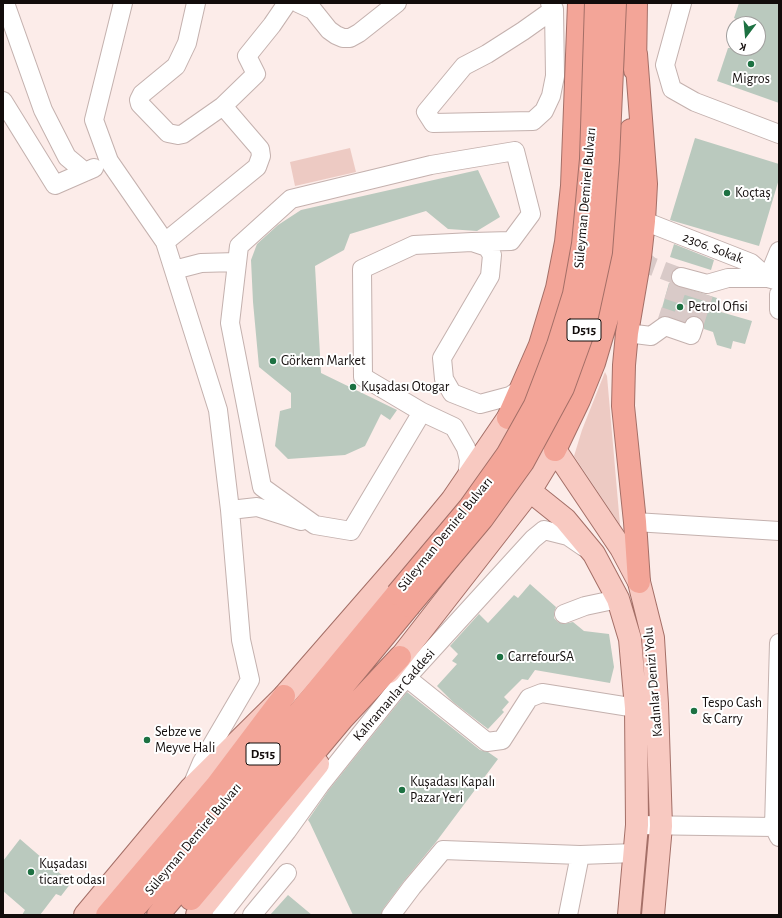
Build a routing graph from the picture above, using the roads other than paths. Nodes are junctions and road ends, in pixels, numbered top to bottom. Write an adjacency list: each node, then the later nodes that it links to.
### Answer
1 (5, 3): 18 (street)
2 (123, 3): 17 (street)
3 (196, 3): 15 (street)
4 (287, 3): 15 (street)
5 (298, 3): 6 (street)
6 (397, 3)
7 (579, 3): 33 (highway)
8 (596, 3): 54 (highway, Süleyman Demirel Bulvarı / D515, bridge)
9 (615, 3): 54 (highway, Süleyman Demirel Bulvarı / D515, bridge)
10 (636, 3): 13 (highway)
11 (682, 3): 16 (street)
12 (552, 6): 12 (street)
13 (636, 54): 19 (highway); 34 (highway)
14 (3, 101): 18 (street)
15 (223, 106): 21 (street)
16 (779, 134)
17 (109, 161): 18 (street); 21 (street)
18 (85, 172)
19 (644, 221): 27 (street, 2306. Sokak); 32 (highway)
20 (511, 240): 22 (street); 24 (street); 26 (street)
21 (165, 242): 25 (street)
22 (472, 242): 26 (street); 37 (street)
23 (779, 251): 27 (street)
24 (237, 262): 25 (street); 42 (street)
25 (174, 270): 46 (street)
26 (490, 276): 36 (street)
27 (774, 279): 28 (street)
28 (696, 285)
29 (779, 294): 30 (street)
30 (779, 310)
31 (685, 326): 32 (street)
32 (627, 334): 47 (highway)
33 (540, 345): 34 (highway); 35 (highway)
34 (594, 363): 41 (highway)
35 (522, 388): 36 (street); 38 (highway)
36 (480, 404): 38 (street)
37 (422, 412): 39 (street); 49 (street)
38 (507, 420): 40 (main road); 41 (main road, Kadınlar Denizi Yolu)
39 (454, 427): 40 (street); 44 (street)
40 (487, 449): 43 (main road, Kadınlar Denizi Yolu); 44 (main road)
41 (554, 450): 43 (main road); 53 (main road, Kadınlar Denizi Yolu)
42 (262, 487): 45 (street); 49 (street)
43 (530, 491): 48 (main road); 50 (main road, Kadınlar Denizi Yolu)
44 (452, 500): 60 (main road)
45 (257, 507): 46 (street); 49 (street)
46 (230, 510): 63 (street)
47 (634, 522): 51 (street); 53 (highway)
48 (505, 524): 50 (main road); 58 (main road)
49 (315, 525)
50 (572, 527): 52 (main road, Kadınlar Denizi Yolu)
51 (779, 531)
52 (594, 554): 55 (main road, Kadınlar Denizi Yolu); 59 (street, Kahramanlar Caddesi)
53 (639, 582): 65 (main road, Kadınlar Denizi Yolu)
54 (403, 600): 72 (highway, Süleyman Demirel Bulvarı / D515); 73 (highway, Süleyman Demirel Bulvarı / D515)
55 (618, 600): 56 (street); 61 (main road, Kadınlar Denizi Yolu)
56 (564, 614)
57 (779, 643): 62 (street)
58 (400, 657): 74 (highway); 75 (main road)
59 (407, 678): 61 (street); 76 (street, Kahramanlar Caddesi)
60 (284, 696): 63 (main road); 71 (highway)
61 (636, 708): 64 (main road, Kadınlar Denizi Yolu)
62 (778, 718): 66 (street)
63 (191, 788): 70 (main road)
64 (637, 825): 65 (street); 67 (main road, Kadınlar Denizi Yolu)
65 (661, 826): 66 (street); 81 (main road, Kadınlar Denizi Yolu)
66 (777, 832)
67 (635, 853): 68 (street); 80 (main road, Kadınlar Denizi Yolu)
68 (580, 855): 78 (street); 79 (street)
69 (287, 873): 77 (street)
70 (85, 915)
71 (107, 915)
72 (128, 915)
73 (158, 915)
74 (177, 915)
75 (197, 915)
76 (221, 915)
77 (252, 915)
78 (391, 915)
79 (568, 915)
80 (629, 915)
81 (653, 915)

